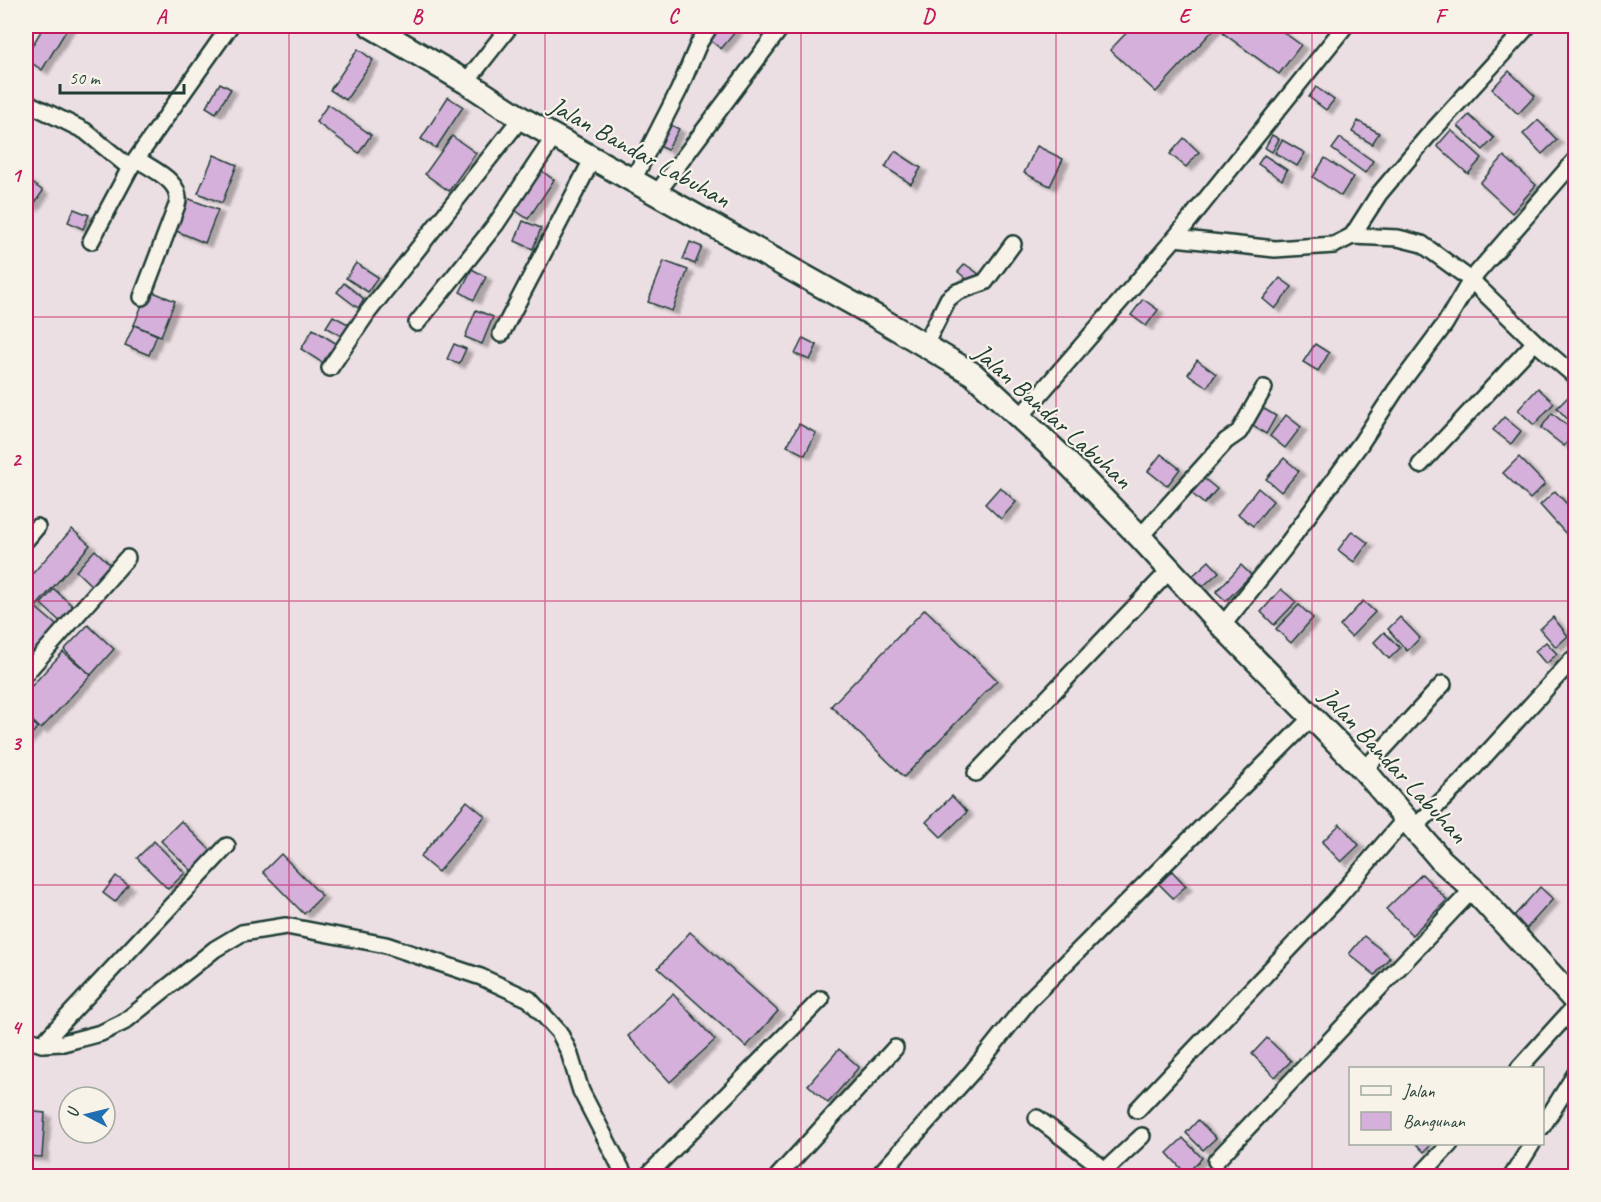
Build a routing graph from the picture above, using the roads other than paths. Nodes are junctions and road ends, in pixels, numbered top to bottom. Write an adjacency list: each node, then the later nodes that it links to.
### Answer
1 (231, 26): 14 (street)
2 (370, 26): 8 (main road, Jalan Bandar Labuhan)
3 (510, 26): 8 (street)
4 (710, 26): 15 (street)
5 (782, 26): 16 (street)
6 (1345, 26): 18 (street)
7 (1528, 26): 17 (street)
8 (466, 82): 10 (main road, Jalan Bandar Labuhan)
9 (26, 102): 14 (street)
10 (521, 118): 11 (main road, Jalan Bandar Labuhan); 27 (street)
11 (554, 137): 12 (main road, Jalan Bandar Labuhan); 23 (street)
12 (593, 159): 15 (main road, Jalan Bandar Labuhan); 24 (street)
13 (1575, 159): 21 (street)
14 (133, 164): 19 (street); 22 (street)
15 (633, 180): 16 (main road, Jalan Bandar Labuhan)
16 (657, 194): 26 (main road, Jalan Bandar Labuhan)
17 (1352, 236): 18 (street); 21 (street)
18 (1175, 238): 30 (street)
19 (90, 241)
20 (1013, 244): 26 (street)
21 (1471, 280): 25 (street); 37 (street)
22 (142, 297)
23 (417, 323)
24 (501, 334)
25 (1535, 342): 28 (street); 31 (street)
26 (925, 345): 30 (main road, Jalan Bandar Labuhan)
27 (330, 368)
28 (1575, 377)
29 (1264, 388): 33 (street)
30 (1020, 417): 33 (main road, Jalan Bandar Labuhan)
31 (1420, 465)
32 (37, 527): 34 (street)
33 (1140, 537): 36 (main road, Jalan Bandar Labuhan)
34 (26, 540)
35 (127, 558): 39 (street)
36 (1170, 570): 37 (main road, Jalan Bandar Labuhan); 43 (street)
37 (1222, 626): 41 (main road, Jalan Bandar Labuhan)
38 (1573, 659): 44 (street)
39 (26, 673)
40 (1443, 684): 42 (street)
41 (1311, 718): 42 (main road, Jalan Bandar Labuhan); 65 (street)
42 (1364, 770): 44 (main road, Jalan Bandar Labuhan)
43 (976, 773)
44 (1410, 823): 46 (main road, Jalan Bandar Labuhan); 54 (street)
45 (227, 846): 50 (street)
46 (1473, 889): 48 (main road, Jalan Bandar Labuhan); 60 (street)
47 (821, 999): 63 (street)
48 (1575, 1003): 52 (street)
49 (26, 1039): 50 (street)
50 (42, 1044): 62 (street)
51 (895, 1048): 64 (street)
52 (1520, 1067)
53 (1575, 1073): 56 (street)
54 (1137, 1110)
55 (1037, 1118): 61 (street)
56 (1544, 1124)
57 (1142, 1136): 61 (street)
58 (1448, 1145): 66 (street)
59 (1531, 1145): 67 (street)
60 (1216, 1161)
61 (1102, 1173)
62 (625, 1176)
63 (647, 1176)
64 (778, 1176)
65 (878, 1176)
66 (1420, 1176)
67 (1512, 1176)

